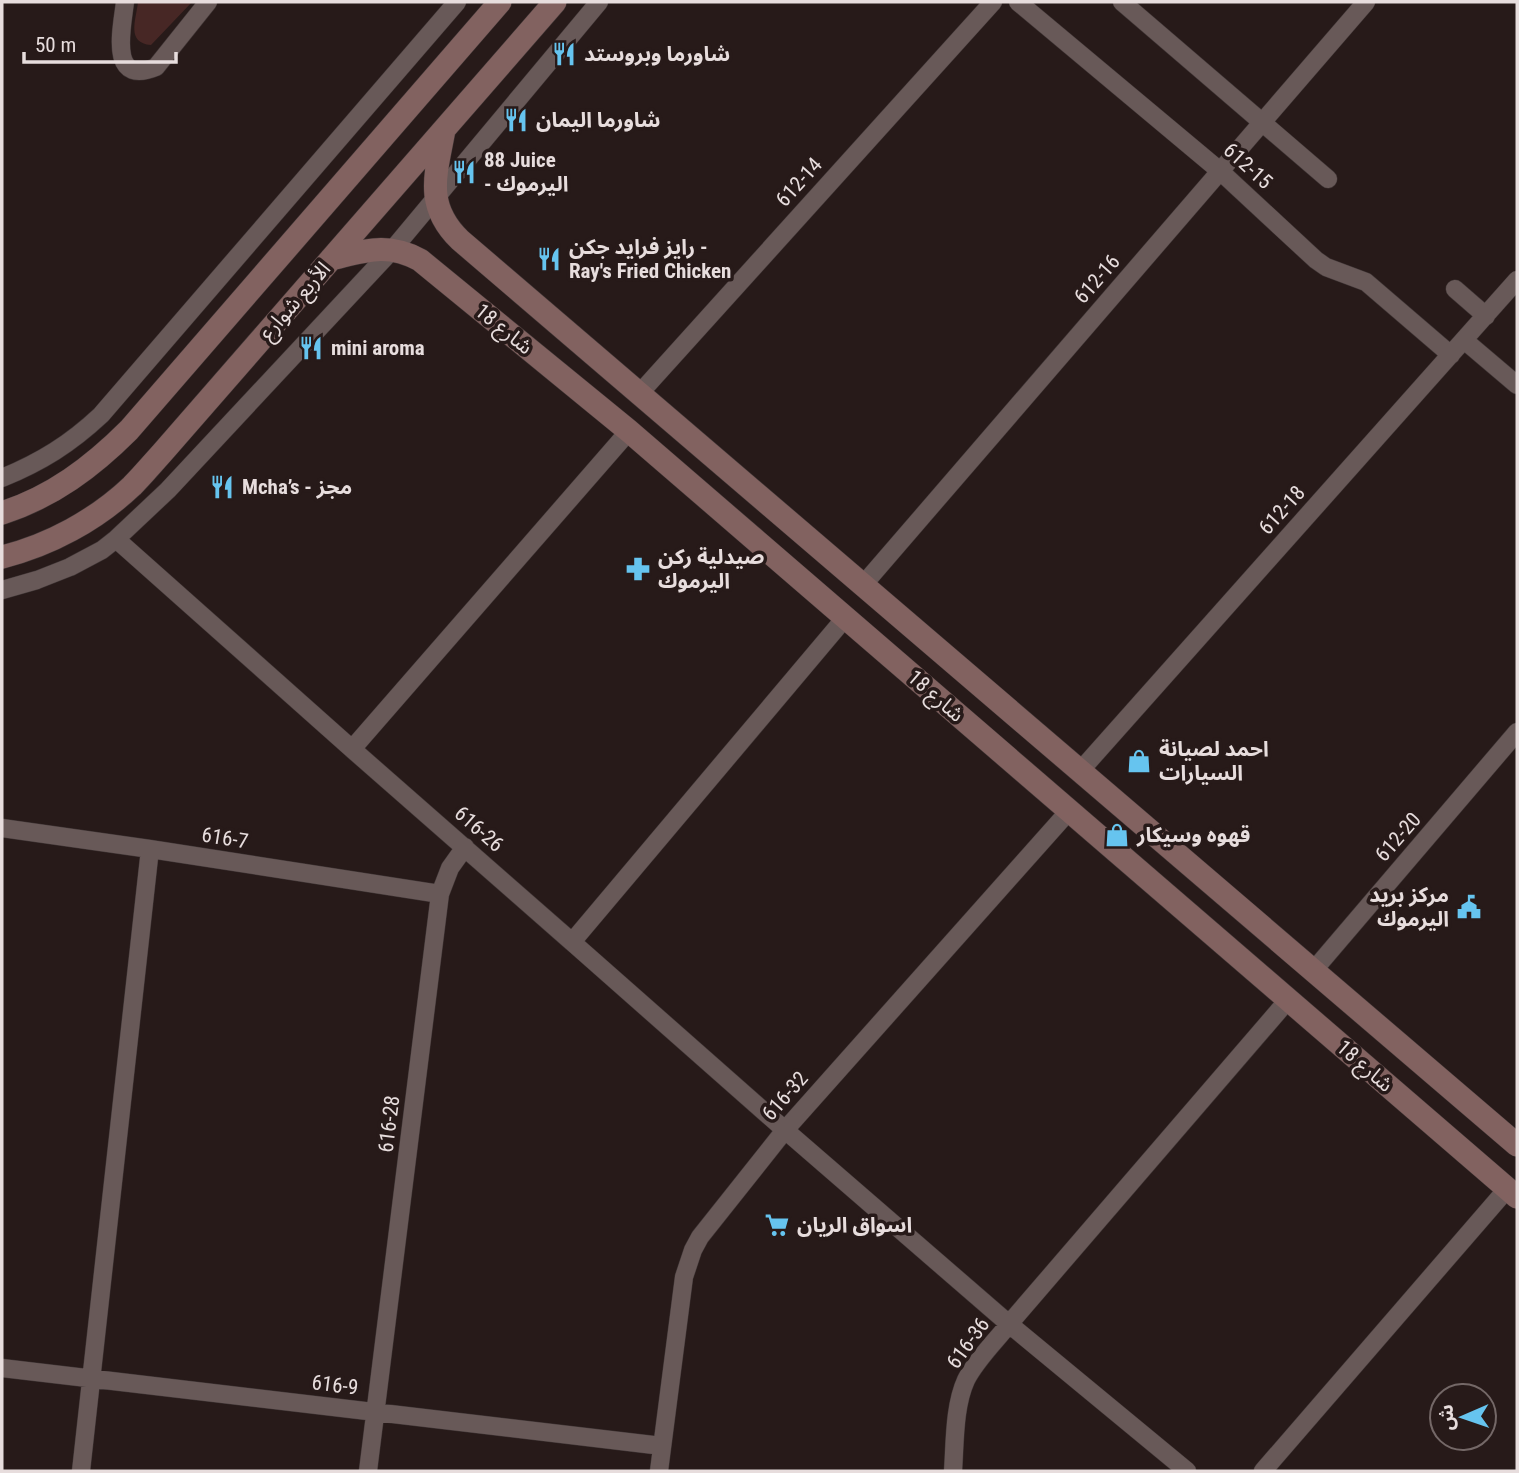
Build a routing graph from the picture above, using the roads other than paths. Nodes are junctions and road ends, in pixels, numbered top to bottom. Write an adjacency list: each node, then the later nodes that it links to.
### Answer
1 (125, 2): 2 (street)
2 (208, 2)
3 (457, 2): 26 (street)
4 (500, 2): 27 (street, الأربع شوارع)
5 (555, 2): 12 (street, الأربع شوارع)
6 (599, 2): 15 (street)
7 (993, 2): 24 (street, 612-14)
8 (1018, 2): 13 (street, 612-15)
9 (1122, 2): 11 (street, 612-15)
10 (1366, 2): 11 (street, 612-16)
11 (1261, 122): 13 (street, 612-16); 14 (street, 612-15)
12 (444, 130): 15 (street, شارع 18); 17 (street, الأربع شوارع)
13 (1220, 171): 22 (street, 612-15); 30 (street, 612-16)
14 (1328, 179)
15 (436, 198): 16 (street); 24 (street, شارع 18)
16 (393, 249): 17 (street); 25 (street, شارع 18); 28 (street)
17 (331, 259): 29 (street, الأربع شوارع)
18 (1517, 280): 20 (street, 612-18)
19 (1455, 289): 20 (street)
20 (1486, 316): 21 (street, 612-18)
21 (1464, 340): 22 (street, 612-18); 23 (street)
22 (1451, 355): 37 (street, 612-18)
23 (1517, 385)
24 (639, 394): 30 (street, شارع 18)
25 (629, 432): 32 (street, شارع 18); 36 (street)
26 (2, 478)
27 (2, 513)
28 (116, 539): 31 (street); 36 (street, 616-26)
29 (2, 557)
30 (863, 585): 33 (street, شارع 18)
31 (2, 590)
32 (845, 618): 34 (street, شارع 18); 43 (street)
33 (982, 687): 34 (street); 37 (street, شارع 18)
34 (956, 714): 38 (street, شارع 18)
35 (1517, 732): 44 (street, 612-20)
36 (352, 749): 40 (street, 616-26)
37 (1080, 771): 44 (street, شارع 18)
38 (1069, 811): 45 (street, شارع 18); 48 (street, 616-32)
39 (2, 828): 41 (street, 616-7)
40 (465, 846): 42 (street, 616-28); 43 (street, 616-26)
41 (150, 849): 42 (street, 616-7); 53 (street)
42 (440, 894): 54 (street, 616-28)
43 (572, 942): 48 (street, 616-26)
44 (1313, 971): 46 (street, شارع 18)
45 (1288, 1000): 47 (street, شارع 18); 51 (street, 616-36)
46 (1411, 1054): 47 (street); 49 (street, شارع 18)
47 (1384, 1082): 50 (street, شارع 18)
48 (785, 1130): 51 (street, 616-26); 55 (street, 616-32)
49 (1517, 1145)
50 (1512, 1193): 61 (street)
51 (1009, 1324): 59 (street, 616-36); 60 (street, 616-26)
52 (2, 1368): 53 (street, 616-9)
53 (91, 1378): 54 (street, 616-9); 56 (street)
54 (375, 1412): 55 (street, 616-9); 57 (street, 616-28)
55 (662, 1446): 58 (street, 616-32)
56 (81, 1471)
57 (368, 1471)
58 (659, 1471)
59 (953, 1471)
60 (1187, 1471)
61 (1263, 1471)

